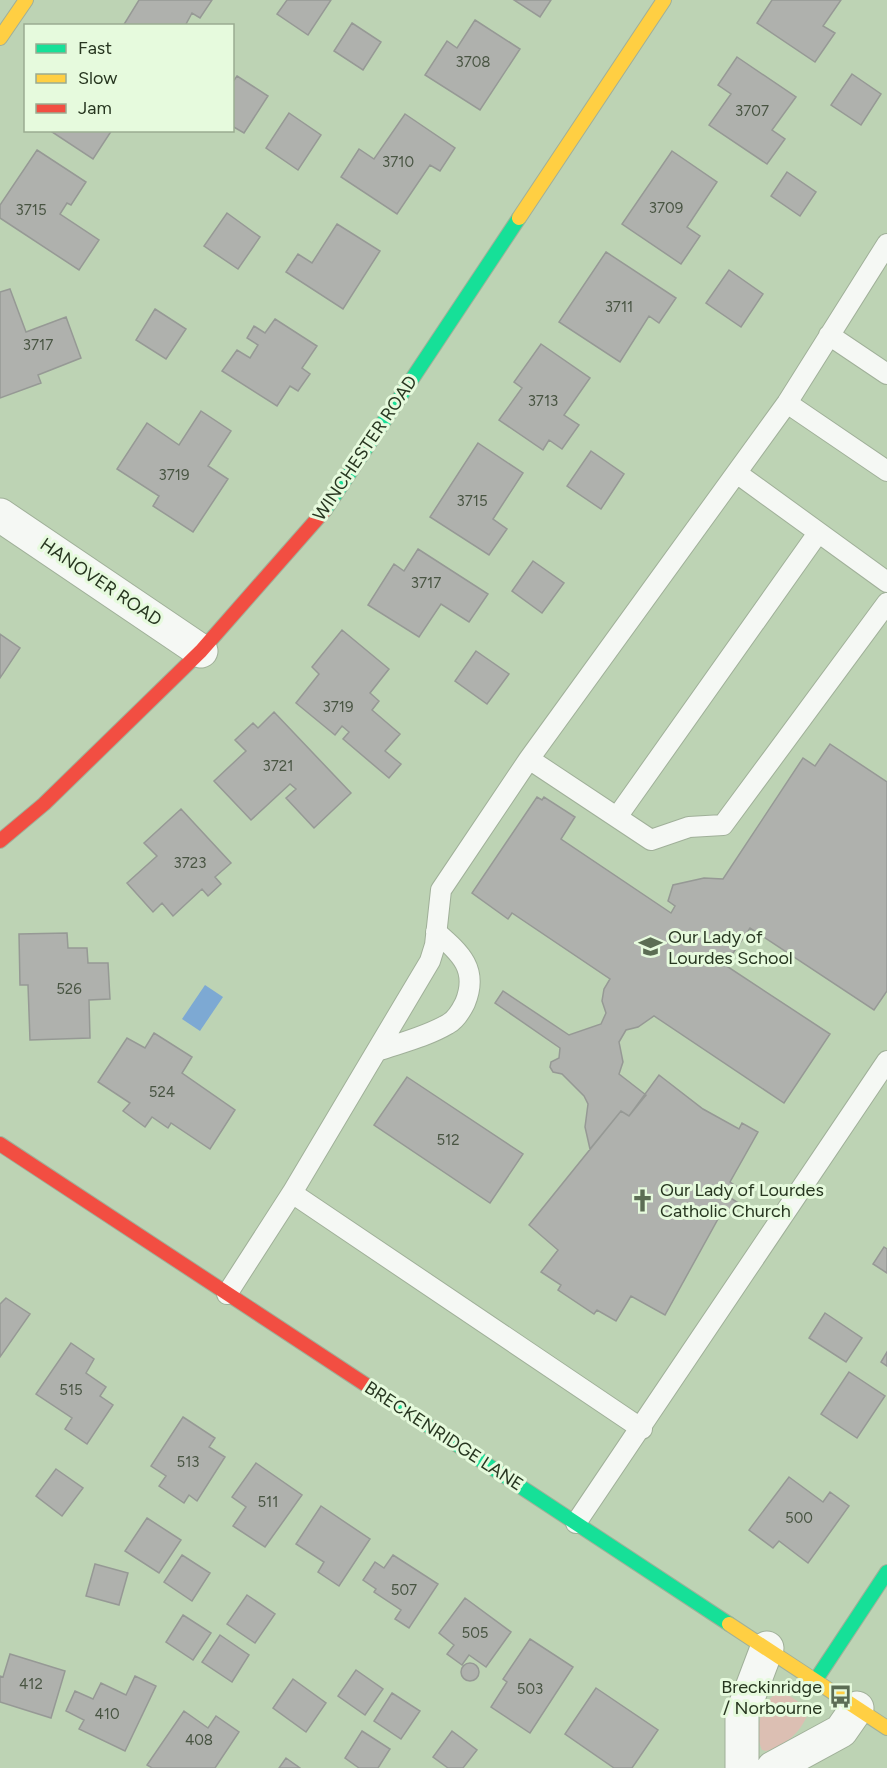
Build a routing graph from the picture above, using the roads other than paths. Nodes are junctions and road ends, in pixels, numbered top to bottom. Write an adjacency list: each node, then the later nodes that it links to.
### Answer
1 (26, 0): 3 (street)
2 (664, 0): 14 (street, WINCHESTER ROAD)
3 (0, 38)
4 (887, 244): 5 (lane)
5 (829, 335): 6 (lane); 7 (lane)
6 (887, 374)
7 (787, 403): 8 (lane); 9 (lane)
8 (887, 471)
9 (738, 474): 11 (lane); 15 (lane)
10 (0, 515): 14 (street, HANOVER ROAD)
11 (818, 533): 12 (lane); 16 (lane)
12 (887, 582)
13 (887, 603): 16 (lane)
14 (201, 651): 17 (street, WINCHESTER ROAD)
15 (529, 759): 16 (lane); 18 (lane)
16 (617, 817)
17 (0, 842)
18 (436, 932): 19 (lane); 19 (lane)
19 (377, 1051): 22 (lane)
20 (887, 1061): 24 (lane)
21 (0, 1144): 23 (street, BRECKENRIDGE LANE)
22 (292, 1193): 23 (lane); 24 (lane)
23 (227, 1294): 25 (street, BRECKENRIDGE LANE)
24 (642, 1429): 25 (lane)
25 (576, 1523): 27 (street, BRECKENRIDGE LANE)
26 (887, 1572): 28 (street)
27 (767, 1648): 28 (street, BRECKENRIDGE LANE); 31 (street)
28 (815, 1681): 29 (street, BRECKENRIDGE LANE)
29 (857, 1708): 30 (street, BRECKENRIDGE LANE); 32 (street)
30 (887, 1728)
31 (742, 1768)
32 (773, 1768)

